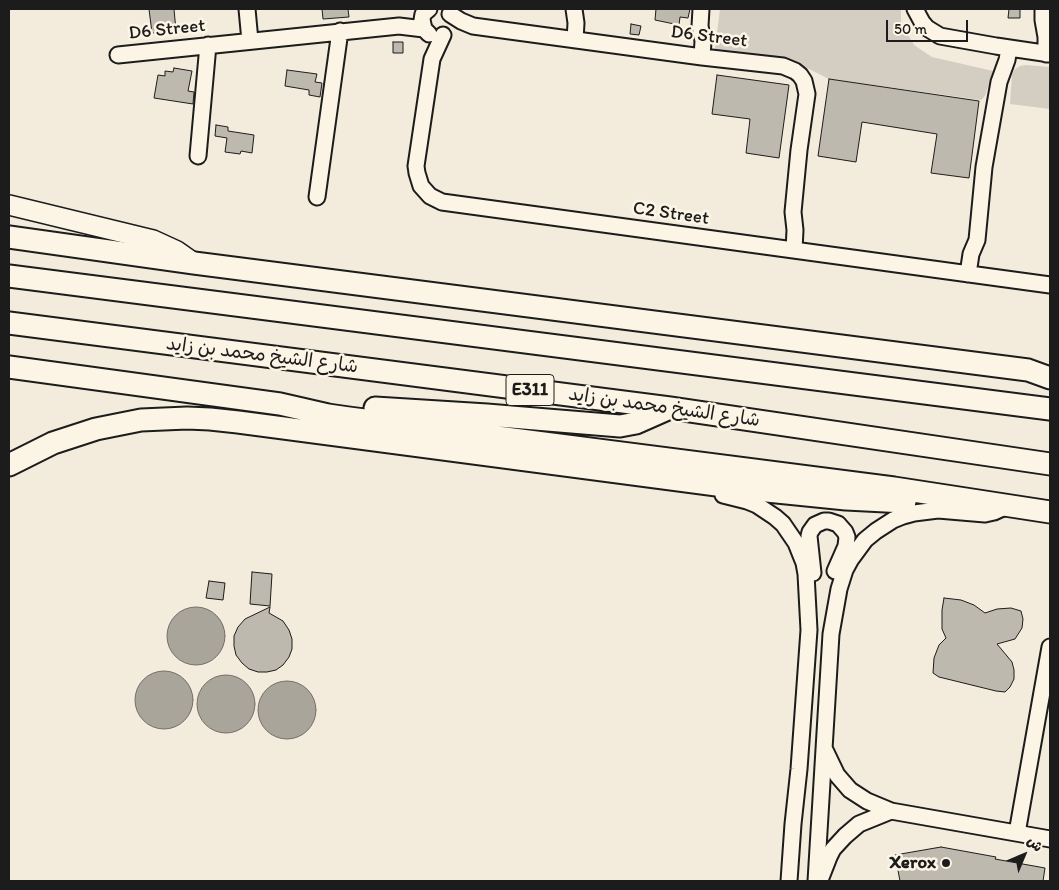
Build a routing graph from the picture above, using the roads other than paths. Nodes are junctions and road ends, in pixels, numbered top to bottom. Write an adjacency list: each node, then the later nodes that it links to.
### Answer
1 (247, 9): 12 (street)
2 (573, 9): 11 (street)
3 (701, 9): 17 (street)
4 (915, 9): 14 (street)
5 (447, 10): 8 (street, D6 Street); 10 (street, C2 Street)
6 (1043, 14): 15 (street)
7 (426, 21): 9 (street, D6 Street); 10 (street); 18 (street, C2 Street)
8 (473, 26): 10 (street, D6 Street); 11 (street, D6 Street)
9 (340, 31): 12 (street, D6 Street); 20 (street)
10 (445, 34): 18 (street, C2 Street)
11 (570, 39): 17 (street, D6 Street)
12 (250, 41): 13 (street, D6 Street)
13 (208, 45): 16 (street, D6 Street); 19 (street)
14 (1003, 47): 15 (street); 25 (street)
15 (1044, 53)
16 (118, 55)
17 (697, 56): 23 (street, D6 Street)
18 (432, 59): 23 (street, C2 Street)
19 (198, 156)
20 (317, 197)
21 (9, 205): 24 (main road)
22 (9, 237): 24 (highway)
23 (789, 250): 25 (street, C2 Street)
24 (194, 263): 31 (highway)
25 (973, 274): 27 (street, C2 Street)
26 (9, 276): 35 (highway)
27 (1050, 284)
28 (9, 323): 34 (highway, شارع الشيخ محمد بن زايد / E311)
29 (1050, 365): 31 (highway)
30 (9, 367): 33 (highway)
31 (1028, 370): 32 (highway)
32 (1050, 378)
33 (280, 404): 34 (highway); 39 (highway)
34 (670, 408): 36 (highway, شارع الشيخ محمد بن زايد / E311)
35 (1050, 410)
36 (1050, 464)
37 (9, 465): 38 (highway)
38 (665, 478): 39 (highway); 42 (street)
39 (979, 502): 40 (highway)
40 (1007, 506): 41 (highway); 43 (street)
41 (1050, 512)
42 (809, 622): 43 (street); 50 (street)
43 (832, 626): 46 (street)
44 (1050, 647): 45 (street)
45 (1045, 707): 48 (street)
46 (824, 747): 47 (street); 51 (street)
47 (891, 812): 48 (street); 51 (street)
48 (1017, 833): 49 (street)
49 (1050, 839)
50 (789, 881)
51 (818, 881)

